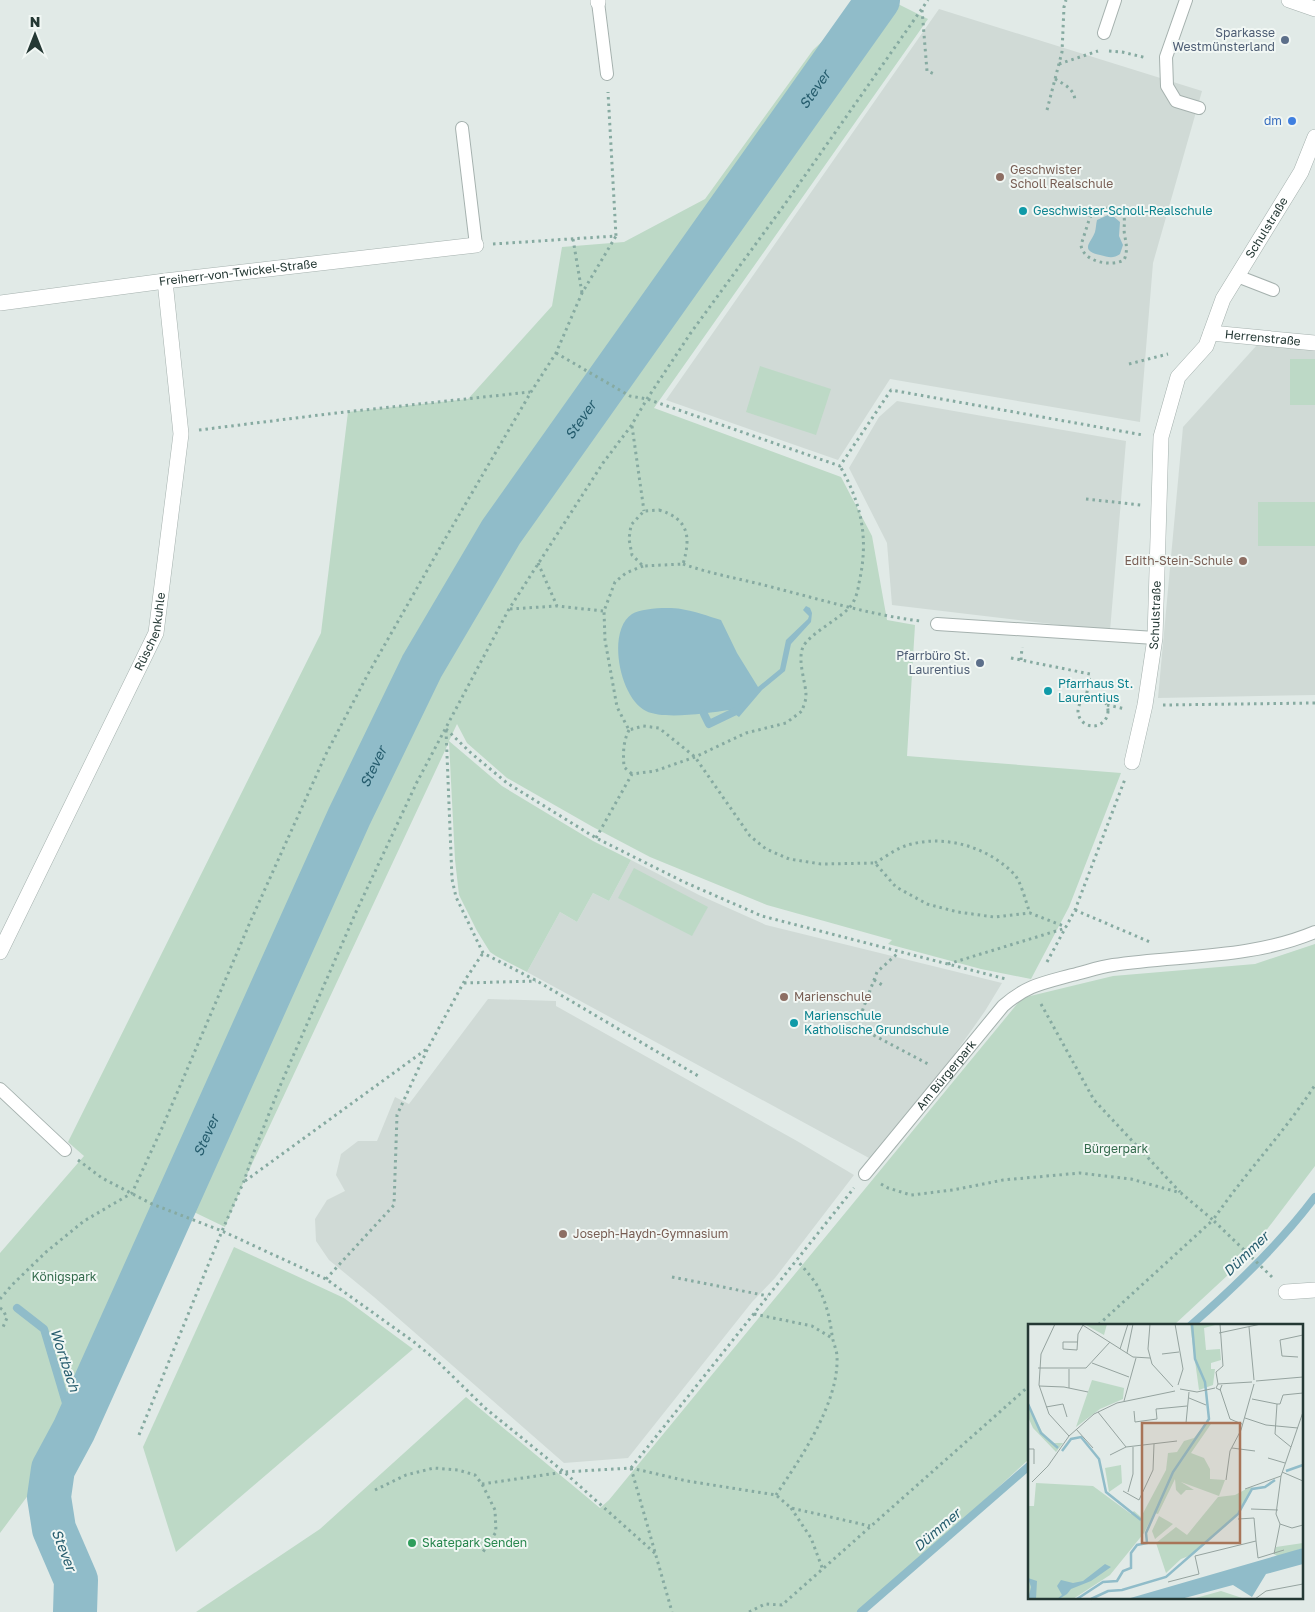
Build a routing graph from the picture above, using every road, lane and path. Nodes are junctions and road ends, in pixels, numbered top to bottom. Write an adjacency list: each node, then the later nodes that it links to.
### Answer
1 (928, 0): 8 (path)
2 (1066, 0): 12 (path)
3 (1115, 0): 9 (lane)
4 (1186, 0): 13 (lane)
5 (1289, 0): 7 (street)
6 (598, 1): 14 (lane)
7 (1315, 9)
8 (922, 10): 15 (path); 37 (path)
9 (1104, 33)
10 (1100, 50): 12 (path)
11 (1107, 51): 13 (path)
12 (1059, 64): 16 (path)
13 (1166, 65): 18 (lane)
14 (607, 74): 22 (path)
15 (934, 74)
16 (1055, 79): 17 (path); 19 (path)
17 (1075, 102)
18 (1199, 108)
19 (1047, 110)
20 (462, 128): 24 (lane)
21 (1315, 137): 26 (street, Schulstraße)
22 (616, 236): 23 (path); 29 (path)
23 (573, 239): 24 (path); 29 (path)
24 (476, 246): 27 (street, Freiherr-von-Twickel-Straße)
25 (1081, 250): 25 (path)
26 (1237, 276): 28 (lane); 31 (street, Schulstraße)
27 (165, 281): 30 (street, Freiherr-von-Twickel-Straße); 39 (street, Rüschenkuhle)
28 (1273, 290)
29 (582, 293): 33 (path)
30 (0, 303)
31 (1208, 340): 32 (street, Herrenstraße); 40 (street, Schulstraße)
32 (1315, 343)
33 (556, 353): 36 (path); 37 (path)
34 (1168, 354): 35 (path)
35 (1128, 364)
36 (531, 392): 39 (path); 89 (path)
37 (647, 398): 38 (path); 41 (path)
38 (632, 426): 44 (path); 45 (path)
39 (180, 434): 70 (street, Rüschenkuhle)
40 (1161, 437): 41 (path); 43 (street, Schulstraße)
41 (840, 466): 49 (path)
42 (1086, 499): 43 (path)
43 (1159, 507): 53 (street, Schulstraße)
44 (644, 511): 46 (path); 47 (path)
45 (538, 563): 48 (path); 50 (path)
46 (683, 564): 47 (path); 49 (path)
47 (643, 566): 51 (path)
48 (557, 606): 50 (path); 51 (path)
49 (850, 607): 52 (path); 60 (path)
50 (509, 609): 58 (path)
51 (604, 611): 59 (path)
52 (937, 624): 53 (lane)
53 (1155, 638): 57 (street, Schulstraße)
54 (1011, 658): 55 (path)
55 (1086, 698): 55 (path)
56 (1315, 703): 57 (path)
57 (1145, 705): 61 (street, Schulstraße)
58 (446, 729): 63 (path); 72 (path); 88 (path)
59 (629, 730): 60 (path); 62 (path)
60 (695, 757): 62 (path); 64 (path)
61 (1132, 762): 65 (path)
62 (632, 774): 63 (path)
63 (596, 838): 71 (path)
64 (875, 863): 66 (path); 66 (path)
65 (1074, 910): 67 (path); 69 (path)
66 (1030, 913): 67 (path)
67 (1066, 927): 73 (path); 77 (path)
68 (1315, 932): 77 (lane, Am Bürgerpark)
69 (1152, 942)
70 (0, 952)
71 (899, 952): 73 (path); 74 (path)
72 (484, 953): 75 (path); 76 (path)
73 (946, 965): 77 (path)
74 (874, 980): 78 (path); 79 (path)
75 (537, 981): 76 (path); 83 (path)
76 (464, 983): 81 (path)
77 (1034, 985): 82 (lane, Am Bürgerpark); 90 (path)
78 (884, 986)
79 (860, 1017)
80 (862, 1029): 82 (path)
81 (428, 1048): 88 (path); 95 (path)
82 (947, 1075): 87 (lane, Am Bürgerpark)
83 (700, 1077)
84 (1315, 1085): 91 (path)
85 (0, 1089): 86 (lane)
86 (65, 1150): 89 (path)
87 (865, 1174): 90 (path); 93 (path)
88 (244, 1181): 92 (path)
89 (132, 1193): 92 (path); 99 (path)
90 (1181, 1193): 91 (path)
91 (1213, 1220): 96 (path); 102 (path)
92 (222, 1232): 95 (path); 106 (path)
93 (798, 1260): 98 (path); 104 (path)
94 (672, 1276): 98 (path)
95 (326, 1279): 108 (path)
96 (1281, 1287): 97 (street)
97 (1315, 1290)
98 (768, 1296): 101 (path)
99 (0, 1300)
100 (0, 1308): 103 (path)
101 (754, 1314): 104 (path); 107 (path)
102 (1100, 1324)
103 (0, 1329)
104 (832, 1338): 111 (path)
105 (1028, 1387): 113 (path)
106 (139, 1435)
107 (631, 1468): 108 (path); 111 (path); 115 (path)
108 (564, 1472): 109 (path); 115 (path)
109 (482, 1484): 110 (path); 114 (path)
110 (375, 1490)
111 (776, 1496): 112 (path)
112 (791, 1508): 113 (path); 116 (path)
113 (870, 1526): 116 (path)
114 (483, 1552)
115 (657, 1555): 117 (path)
116 (823, 1570): 118 (path)
117 (672, 1612)
118 (749, 1612)

